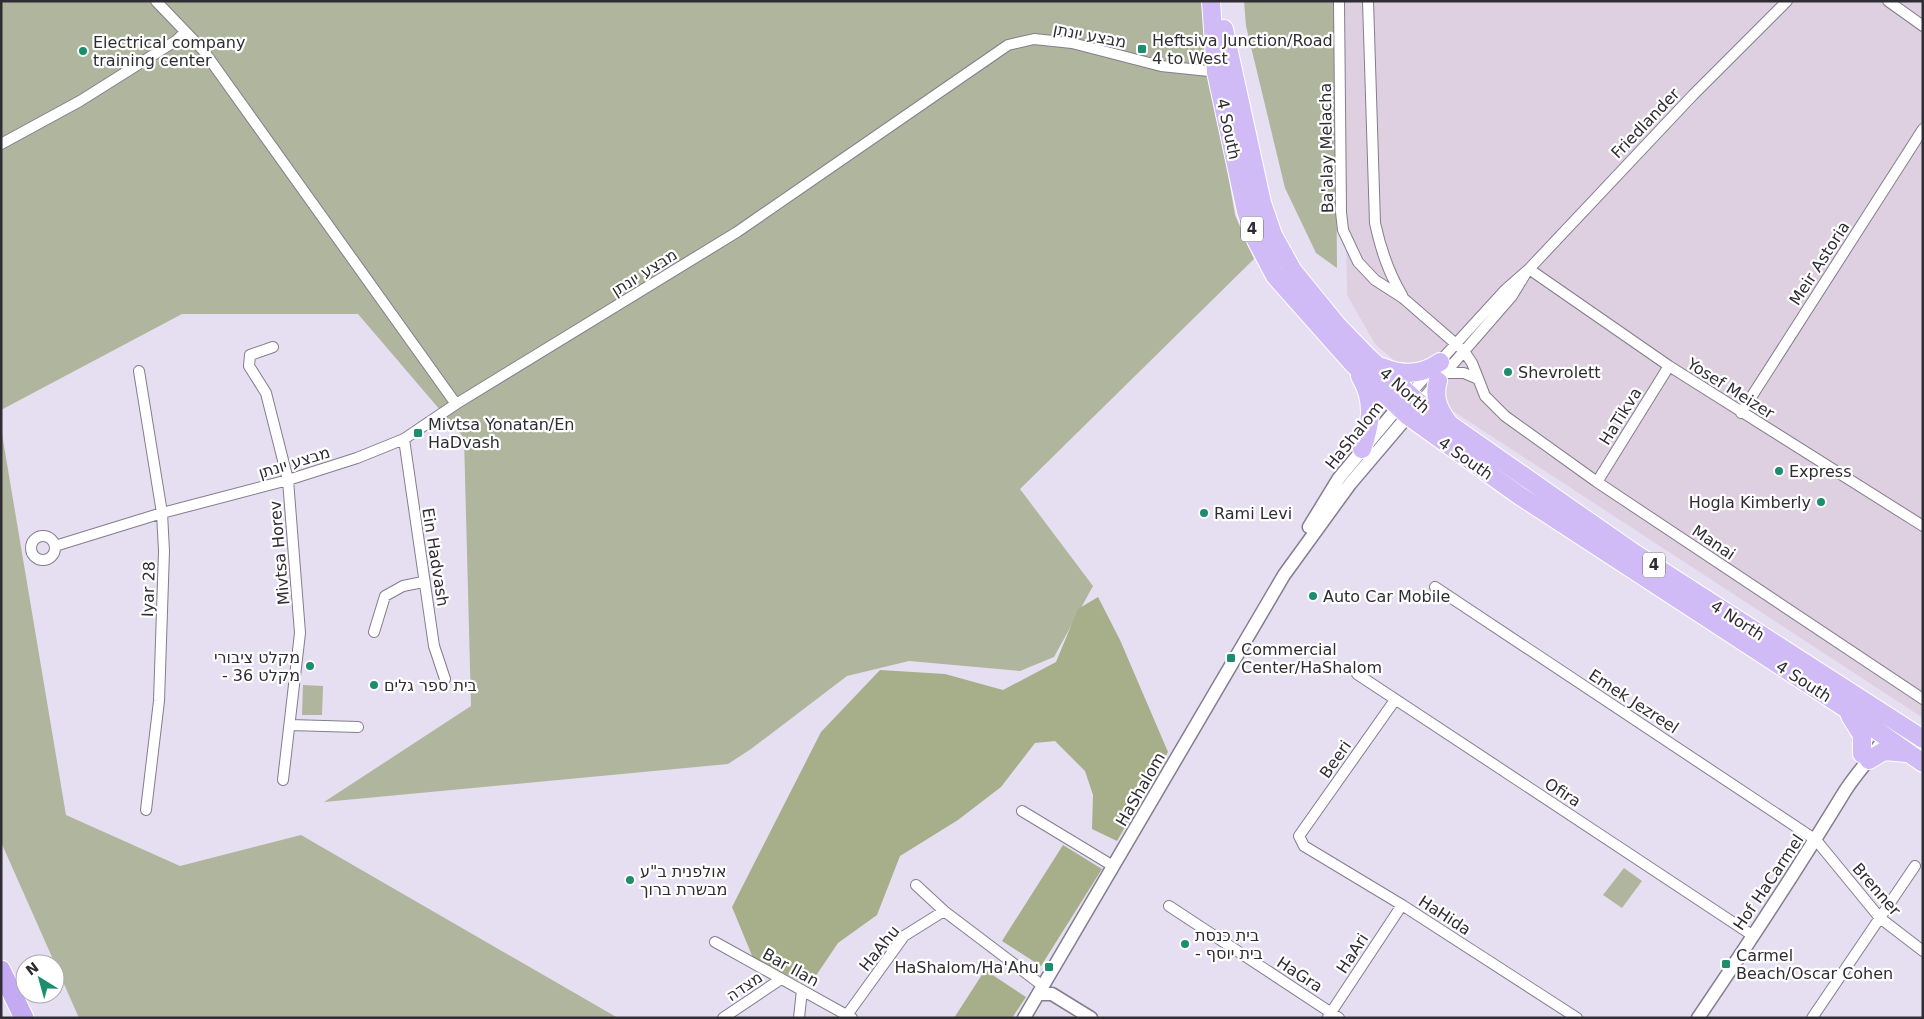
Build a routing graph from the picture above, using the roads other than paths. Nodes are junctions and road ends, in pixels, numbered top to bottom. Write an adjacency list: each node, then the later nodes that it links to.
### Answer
1 (156, 1): 9 (street)
2 (1212, 1): 10 (highway, 4 South / 4)
3 (1221, 1): 10 (highway, 4 North / 4)
4 (1339, 1): 14 (street, Ba'alay Melacha)
5 (1368, 1): 14 (street, Ba'alay Melacha)
6 (1786, 1): 13 (street, Friedlander)
7 (1888, 1): 8 (street)
8 (1923, 26)
9 (184, 32): 12 (street); 23 (street)
10 (1224, 72): 17 (highway, 4 North / 4); 18 (highway, 4 South / 4); 23 (street, מבצע יונתן)
11 (1923, 129): 25 (street, Meir Astoria)
12 (1, 144)
13 (1529, 269): 16 (street, Friedlander); 19 (street, Yosef Meizer)
14 (1404, 298): 16 (street, Ba'alay Melacha)
15 (273, 347): 29 (street, Mivtsa Horev)
16 (1460, 347): 21 (street, Friedlander); 22 (street, Manai)
17 (1376, 364): 21 (highway); 24 (highway, 4 North / 4)
18 (1354, 365): 24 (highway, 4 South / 4); 28 (highway)
19 (1669, 366): 25 (street, Yosef Meizer); 30 (street, HaTikva)
20 (139, 371): 31 (street, Iyar 28)
21 (1441, 372): 22 (street); 24 (street, Friedlander); 24 (street, Friedlander); 26 (highway)
22 (1478, 379): 30 (street, Manai)
23 (456, 404): 27 (street, מבצע יונתן)
24 (1408, 406): 26 (highway, 4 North / 4); 28 (street, HaShalom); 34 (street, HaShalom); 42 (highway, 4 South / 4)
25 (1741, 413): 32 (street, Yosef Meizer)
26 (1451, 427): 43 (highway, 4 North / 4)
27 (404, 439): 29 (street, מבצע יונתן); 35 (street, Ein Hadvash)
28 (1362, 449): 34 (street, HaShalom)
29 (288, 480): 31 (street, מבצע יונתן); 44 (street, Mivtsa Horev)
30 (1597, 482): 40 (street, Manai)
31 (162, 513): 33 (street, מבצע יונתן); 51 (street, Iyar 28)
32 (1923, 526)
33 (55, 546)
34 (1284, 576): 55 (street, HaShalom)
35 (423, 582): 37 (street); 39 (street, Ein Hadvash)
36 (1435, 588): 54 (street, Emek Jezreel)
37 (374, 632)
38 (1357, 674): 41 (street, Ofira)
39 (445, 679)
40 (1923, 699)
41 (1395, 700): 53 (street, Beeri); 62 (street, Ofira)
42 (1842, 706): 46 (highway, 4 South / 4); 48 (highway)
43 (1894, 719): 46 (street, Hof HaCarmel); 47 (highway, 4 North / 4)
44 (290, 725): 45 (street); 50 (street, Mivtsa Horev)
45 (358, 727)
46 (1882, 735): 48 (street, Hof HaCarmel); 49 (highway, 4 South / 4)
47 (1923, 739)
48 (1866, 757): 49 (highway); 54 (street, Hof HaCarmel)
49 (1916, 759)
50 (283, 780)
51 (146, 810)
52 (1022, 811): 55 (street)
53 (1299, 836): 58 (street, HaHida)
54 (1816, 840): 61 (street, Brenner); 62 (street, Hof HaCarmel)
55 (1113, 866): 68 (street, HaShalom)
56 (1914, 866): 61 (street)
57 (916, 885): 60 (street)
58 (1402, 905): 70 (street, HaAri); 77 (street, HaHida)
59 (1169, 906): 70 (street, HaGra)
60 (944, 911): 68 (street); 69 (street, HaAhu)
61 (1880, 918): 64 (street, Brenner); 78 (street)
62 (1752, 935): 71 (street, Hof HaCarmel)
63 (715, 942): 66 (street, Bar Ilan)
64 (1923, 951)
65 (1, 970): 72 (highway)
66 (781, 979): 67 (street, Bar Ilan); 73 (street, מצדה)
67 (802, 990): 69 (street, Bar Ilan); 74 (street)
68 (1040, 990): 75 (street, HaShalom); 76 (street)
69 (849, 1016)
70 (1332, 1016)
71 (1703, 1016)
72 (24, 1018)
73 (723, 1018)
74 (799, 1018)
75 (1024, 1018)
76 (1091, 1018)
77 (1578, 1018)
78 (1812, 1018)

